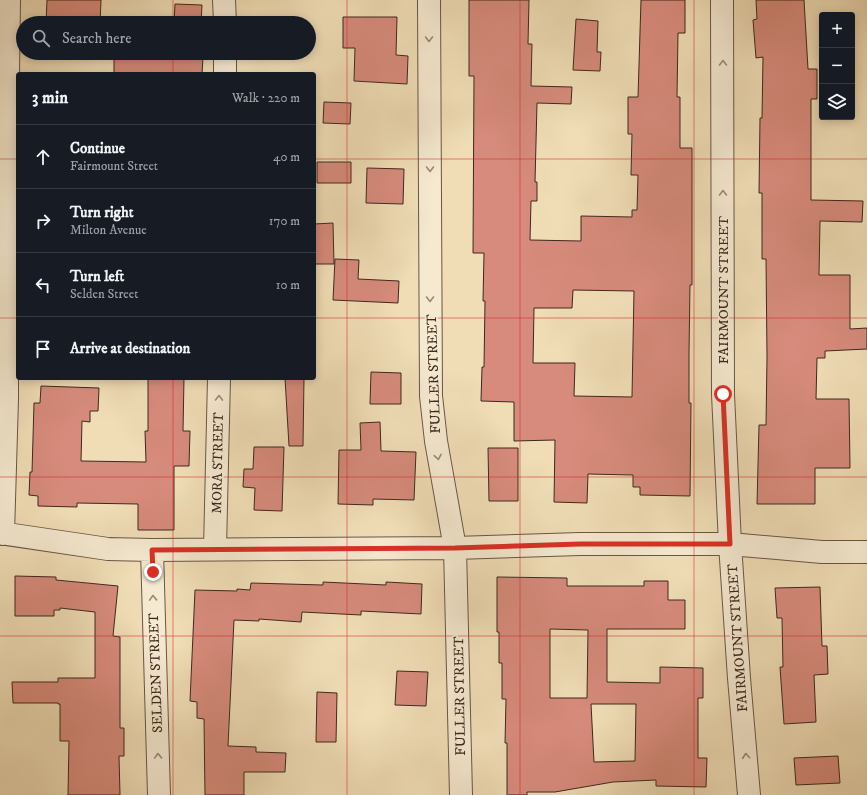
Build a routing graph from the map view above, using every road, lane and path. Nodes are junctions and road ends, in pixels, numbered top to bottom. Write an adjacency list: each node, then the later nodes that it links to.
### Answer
1 (9, 0): 9 (street)
2 (224, 0): 5 (street)
3 (429, 0): 11 (street, FULLER STREET, one-way to 11)
4 (722, 0): 10 (street, FAIRMOUNT STREET, one-way to 4)
5 (224, 16)
6 (225, 60): 7 (street)
7 (225, 72)
8 (219, 380): 12 (street, MORA STREET, one-way to 8)
9 (1, 534): 13 (street)
10 (730, 544): 11 (street); 14 (street); 17 (street, FAIRMOUNT STREET, one-way to 10)
11 (455, 548): 12 (street); 16 (street, FULLER STREET)
12 (215, 549): 13 (street)
13 (152, 550): 15 (street, SELDEN STREET, one-way to 13)
14 (867, 552)
15 (159, 795)
16 (461, 795)
17 (749, 795)

